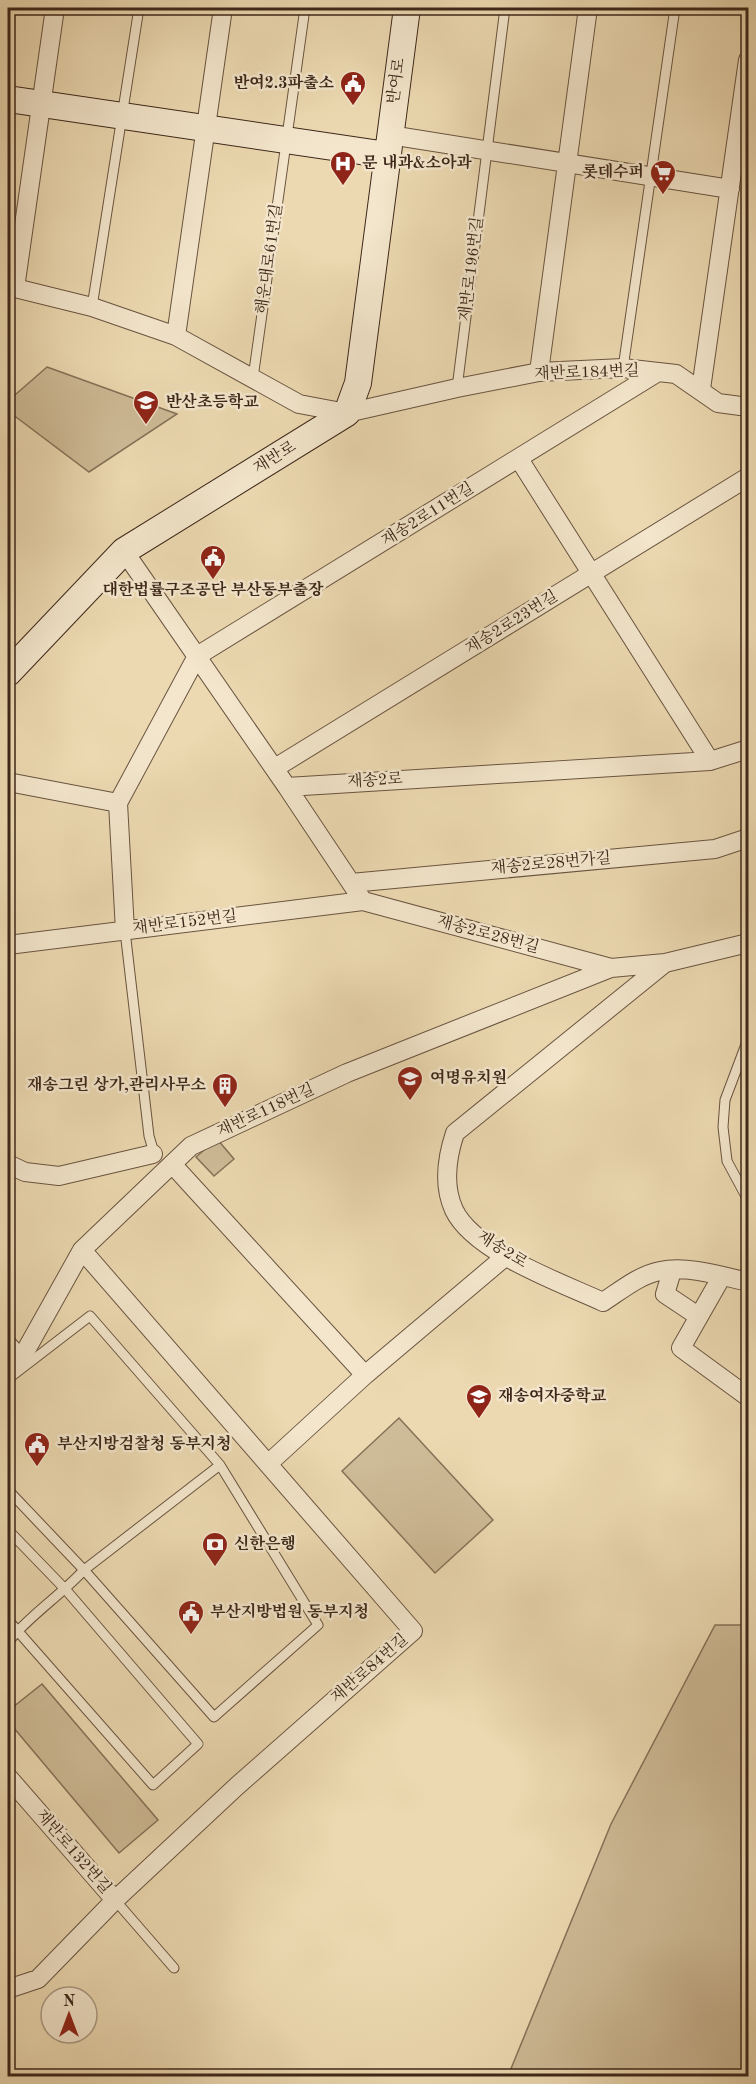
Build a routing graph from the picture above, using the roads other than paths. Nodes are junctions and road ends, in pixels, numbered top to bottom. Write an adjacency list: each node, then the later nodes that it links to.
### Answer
1 (55, 8): 11 (street)
2 (139, 8): 12 (lane)
3 (224, 8): 13 (street)
4 (305, 8): 14 (lane, 해운대로61번길)
5 (407, 8): 15 (main road, 반여로)
6 (505, 8): 16 (lane, 재반로196번길)
7 (588, 8): 17 (street)
8 (675, 8): 18 (lane)
9 (748, 60): 19 (street)
10 (8, 99): 11 (main road)
11 (41, 104): 12 (main road); 20 (street)
12 (122, 116): 13 (main road); 21 (lane)
13 (206, 129): 14 (main road); 22 (street)
14 (286, 140): 15 (main road); 26 (lane, 해운대로61번길)
15 (388, 145): 16 (street); 30 (main road)
16 (487, 150): 17 (street); 27 (lane, 재반로196번길)
17 (567, 163): 18 (street); 24 (street)
18 (651, 176): 19 (street); 23 (lane)
19 (730, 189): 28 (street)
20 (11, 289): 21 (street)
21 (92, 308): 22 (street)
22 (176, 336): 26 (street)
23 (623, 368): 24 (street, 재반로184번길); 25 (street, 재반로184번길)
24 (539, 372): 27 (street, 재반로184번길)
25 (658, 372): 28 (street, 재반로184번길); 31 (street, 재송2로11번길)
26 (253, 378): 30 (street)
27 (457, 388): 30 (street, 재반로184번길)
28 (701, 389): 29 (street, 재반로184번길)
29 (748, 407)
30 (347, 413): 33 (main road, 재반로)
31 (519, 459): 34 (street); 35 (street, 재송2로11번길)
32 (748, 477): 34 (street, 재송2로23번길)
33 (124, 551): 35 (street); 36 (main road, 재반로)
34 (591, 574): 38 (street); 39 (street, 재송2로23번길)
35 (197, 656): 39 (street); 42 (street)
36 (10, 667)
37 (748, 749): 38 (street, 재송2로)
38 (710, 761): 41 (street, 재송2로)
39 (275, 768): 41 (street)
40 (8, 782): 42 (street)
41 (286, 787): 44 (street)
42 (118, 803): 46 (street)
43 (748, 837): 44 (street, 재송2로28번가길)
44 (351, 883): 45 (street)
45 (363, 901): 46 (street, 재반로152번길); 50 (street, 재송2로28번길)
46 (125, 930): 48 (street, 재반로152번길); 52 (lane)
47 (748, 943): 49 (street, 재송2로28번길)
48 (8, 945)
49 (666, 963): 50 (street, 재송2로28번길); 57 (street, 재송2로)
50 (611, 968): 54 (street, 재반로118번길)
51 (748, 1039): 55 (lane)
52 (153, 1154): 53 (street); 54 (lane)
53 (8, 1164)
54 (169, 1167): 56 (street, 재반로118번길); 64 (street)
55 (748, 1200)
56 (82, 1250): 63 (street, 재반로118번길); 67 (street)
57 (506, 1257): 58 (street, 재송2로); 64 (street)
58 (672, 1271): 59 (street, 재송2로); 61 (street)
59 (722, 1276): 60 (street, 재송2로); 61 (street)
60 (748, 1282)
61 (698, 1316): 66 (street)
62 (8, 1345): 63 (street)
63 (14, 1362)
64 (365, 1375): 67 (street)
65 (8, 1379): 68 (lane)
66 (748, 1397)
67 (268, 1463): 77 (street, 재반로84번길)
68 (220, 1466): 71 (lane); 71 (lane)
69 (8, 1490): 71 (lane)
70 (8, 1530): 72 (lane)
71 (84, 1570): 72 (lane)
72 (66, 1590): 74 (lane); 74 (lane)
73 (8, 1620): 74 (lane)
74 (17, 1630): 75 (lane)
75 (8, 1642)
76 (8, 1777): 77 (street, 재반로132번길)
77 (116, 1900): 78 (lane); 79 (street, 재반로84번길)
78 (174, 1968)
79 (8, 1989)

